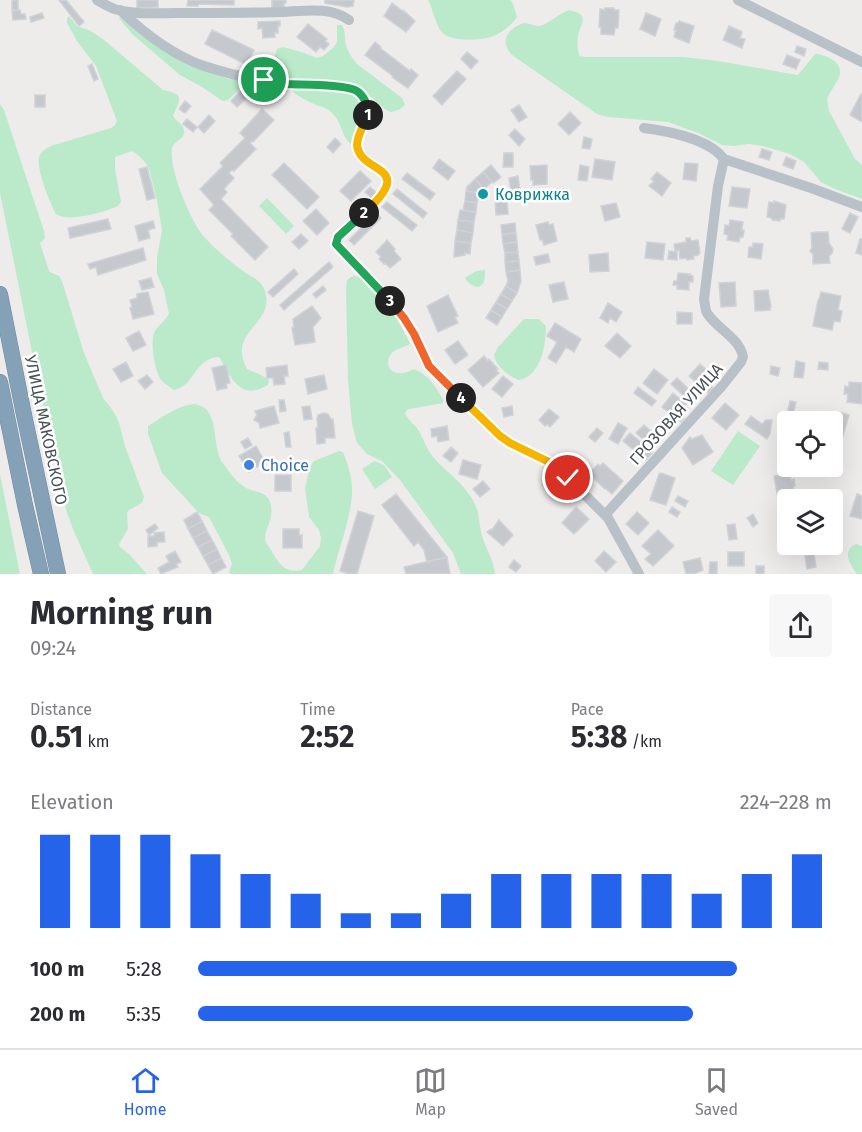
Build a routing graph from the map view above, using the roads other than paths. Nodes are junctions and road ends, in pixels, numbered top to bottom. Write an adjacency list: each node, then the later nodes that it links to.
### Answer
1 (97, 0): 3 (street)
2 (738, 0): 5 (street)
3 (120, 10): 4 (street); 11 (street)
4 (349, 20)
5 (862, 62)
6 (644, 128): 7 (street)
7 (724, 159): 8 (street); 11 (street, ГРОЗОВАЯ УЛИЦА)
8 (862, 207)
9 (0, 294): 13 (highway, УЛИЦА МАКОВСКОГО)
10 (0, 382): 12 (highway)
11 (605, 515): 14 (street)
12 (41, 574)
13 (58, 574)
14 (639, 574)

